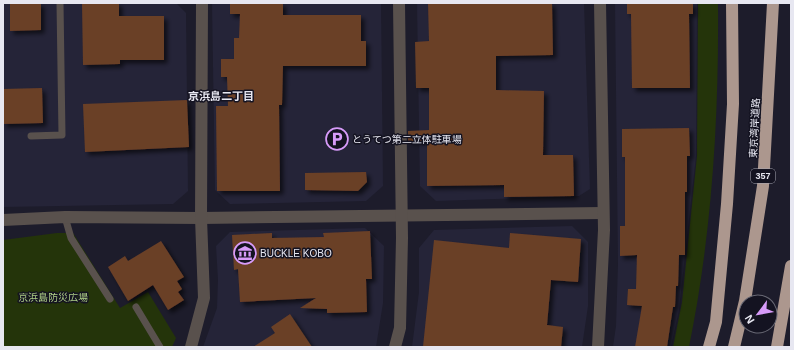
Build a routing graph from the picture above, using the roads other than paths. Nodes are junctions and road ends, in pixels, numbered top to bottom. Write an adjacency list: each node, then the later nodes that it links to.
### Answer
1 (60, 3): 7 (lane)
2 (202, 3): 11 (street)
3 (399, 3): 9 (street)
4 (600, 3): 8 (street)
5 (732, 3): 20 (highway)
6 (773, 3): 21 (highway, 東京湾岸道路 / 357)
7 (31, 136)
8 (602, 213): 9 (street); 19 (street)
9 (402, 216): 11 (street); 18 (street)
10 (65, 217): 11 (street); 12 (street); 14 (lane)
11 (201, 218): 17 (street)
12 (3, 220)
13 (791, 266): 22 (highway)
14 (110, 298)
15 (136, 307): 16 (lane)
16 (160, 347)
17 (191, 347)
18 (396, 347)
19 (598, 347)
20 (710, 347)
21 (734, 347)
22 (777, 347)

